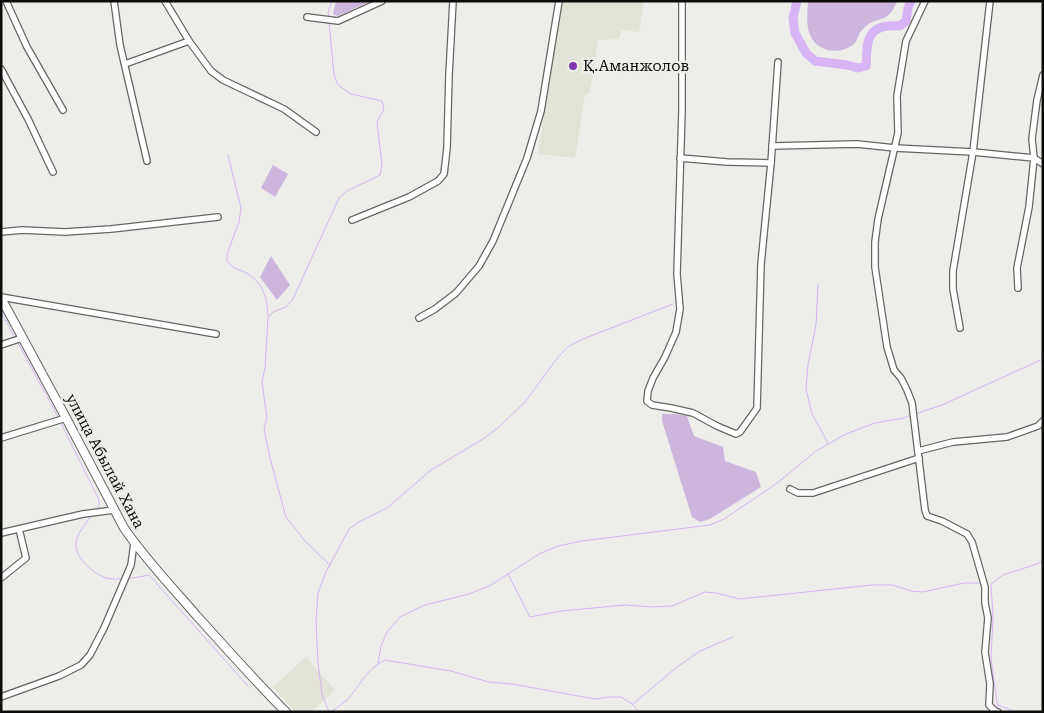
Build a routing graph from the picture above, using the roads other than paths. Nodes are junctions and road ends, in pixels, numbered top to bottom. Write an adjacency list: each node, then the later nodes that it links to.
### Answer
1 (6, 1): 16 (street)
2 (114, 1): 13 (street)
3 (165, 1): 11 (street)
4 (382, 1): 10 (street)
5 (453, 1): 28 (street)
6 (559, 1): 32 (street)
7 (682, 1): 21 (street)
8 (925, 1): 19 (street)
9 (990, 1): 20 (street)
10 (307, 17)
11 (190, 41): 13 (street); 17 (street)
12 (778, 62): 18 (street)
13 (125, 64): 23 (street)
14 (1, 69): 26 (street)
15 (1043, 75): 22 (street)
16 (63, 110)
17 (316, 132)
18 (772, 146): 19 (street); 24 (street)
19 (895, 148): 20 (street); 40 (street)
20 (973, 152): 22 (street); 33 (street)
21 (680, 158): 24 (street); 24 (street)
22 (1034, 158): 25 (street); 30 (street)
23 (147, 161)
24 (771, 163)
25 (1043, 164)
26 (53, 172)
27 (218, 217): 29 (street)
28 (352, 220)
29 (1, 232)
30 (1018, 288)
31 (1, 297): 34 (street); 35 (main road, улица Абылай Хана)
32 (418, 318)
33 (960, 328)
34 (216, 334)
35 (22, 338): 36 (street); 37 (main road, улица Абылай Хана)
36 (1, 345)
37 (66, 418): 39 (street); 43 (main road, улица Абылай Хана)
38 (1043, 421): 40 (street)
39 (1, 438)
40 (918, 451): 41 (street)
41 (919, 458): 42 (street); 50 (street)
42 (790, 488)
43 (114, 510): 44 (street); 46 (main road, улица Абылай Хана)
44 (19, 529): 45 (street); 47 (street)
45 (1, 533)
46 (134, 543): 48 (street); 49 (main road, улица Абылай Хана)
47 (1, 578)
48 (1, 697)
49 (286, 712)
50 (998, 712)

